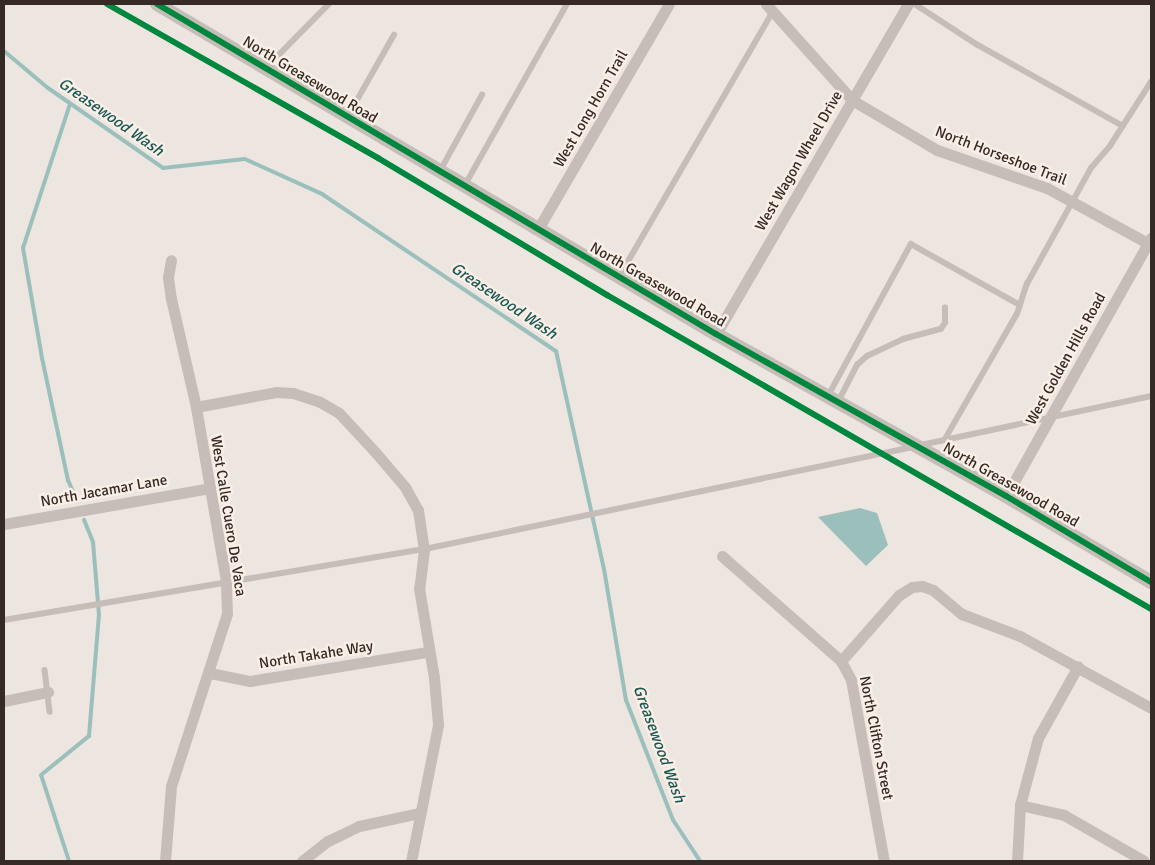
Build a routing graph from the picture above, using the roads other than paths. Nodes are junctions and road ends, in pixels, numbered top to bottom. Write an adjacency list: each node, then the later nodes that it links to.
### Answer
1 (157, 4): 9 (street, North Greasewood Road)
2 (329, 4): 9 (lane)
3 (567, 4): 16 (lane)
4 (669, 4): 18 (street, West Long Horn Trail)
5 (908, 4): 12 (street, West Wagon Wheel Drive)
6 (915, 4): 14 (lane)
7 (770, 8): 12 (street, North Horseshoe Trail); 21 (lane)
8 (394, 35): 13 (lane)
9 (266, 68): 13 (street, North Greasewood Road)
10 (1151, 82): 14 (lane)
11 (482, 94): 15 (lane)
12 (852, 100): 17 (street, North Horseshoe Trail); 24 (street, West Wagon Wheel Drive)
13 (348, 117): 15 (street, North Greasewood Road)
14 (1123, 126): 17 (lane)
15 (440, 171): 16 (street, North Greasewood Road)
16 (464, 186): 18 (street, North Greasewood Road)
17 (1072, 201): 19 (street, North Horseshoe Trail); 22 (lane)
18 (538, 229): 21 (street, North Greasewood Road)
19 (1150, 242): 28 (street, West Golden Hills Road)
20 (171, 260): 27 (street, West Calle Cuero De Vaca)
21 (619, 277): 24 (street, North Greasewood Road)
22 (1020, 305): 26 (lane); 29 (lane)
23 (945, 308): 26 (lane)
24 (716, 334): 26 (street, North Greasewood Road)
25 (1151, 396): 28 (lane)
26 (833, 399): 30 (street, North Greasewood Road)
27 (196, 407): 31 (street, West Calle Cuero De Vaca); 34 (street)
28 (1051, 416): 29 (lane); 32 (street, West Golden Hills Road)
29 (945, 439): 30 (lane)
30 (916, 446): 32 (street, North Greasewood Road); 34 (lane)
31 (210, 488): 33 (street, North Jacamar Lane); 36 (street, West Calle Cuero De Vaca)
32 (1006, 496): 37 (street, North Greasewood Road)
33 (4, 524)
34 (424, 550): 36 (lane); 39 (street)
35 (722, 556): 40 (street, North Clifton Street)
36 (226, 581): 38 (lane); 43 (street, West Calle Cuero De Vaca)
37 (1151, 582)
38 (4, 620)
39 (428, 652): 43 (street, North Takahe Way); 49 (street)
40 (841, 661): 41 (street); 53 (street, North Clifton Street)
41 (1078, 666): 46 (street); 48 (street)
42 (45, 670): 44 (lane)
43 (210, 673): 50 (street, West Calle Cuero De Vaca)
44 (48, 692): 45 (street); 47 (lane)
45 (4, 701)
46 (1151, 708)
47 (50, 712)
48 (1020, 805): 54 (street); 55 (street)
49 (419, 814): 51 (street); 52 (street)
50 (165, 861)
51 (302, 861)
52 (411, 861)
53 (884, 861)
54 (1017, 861)
55 (1144, 861)

